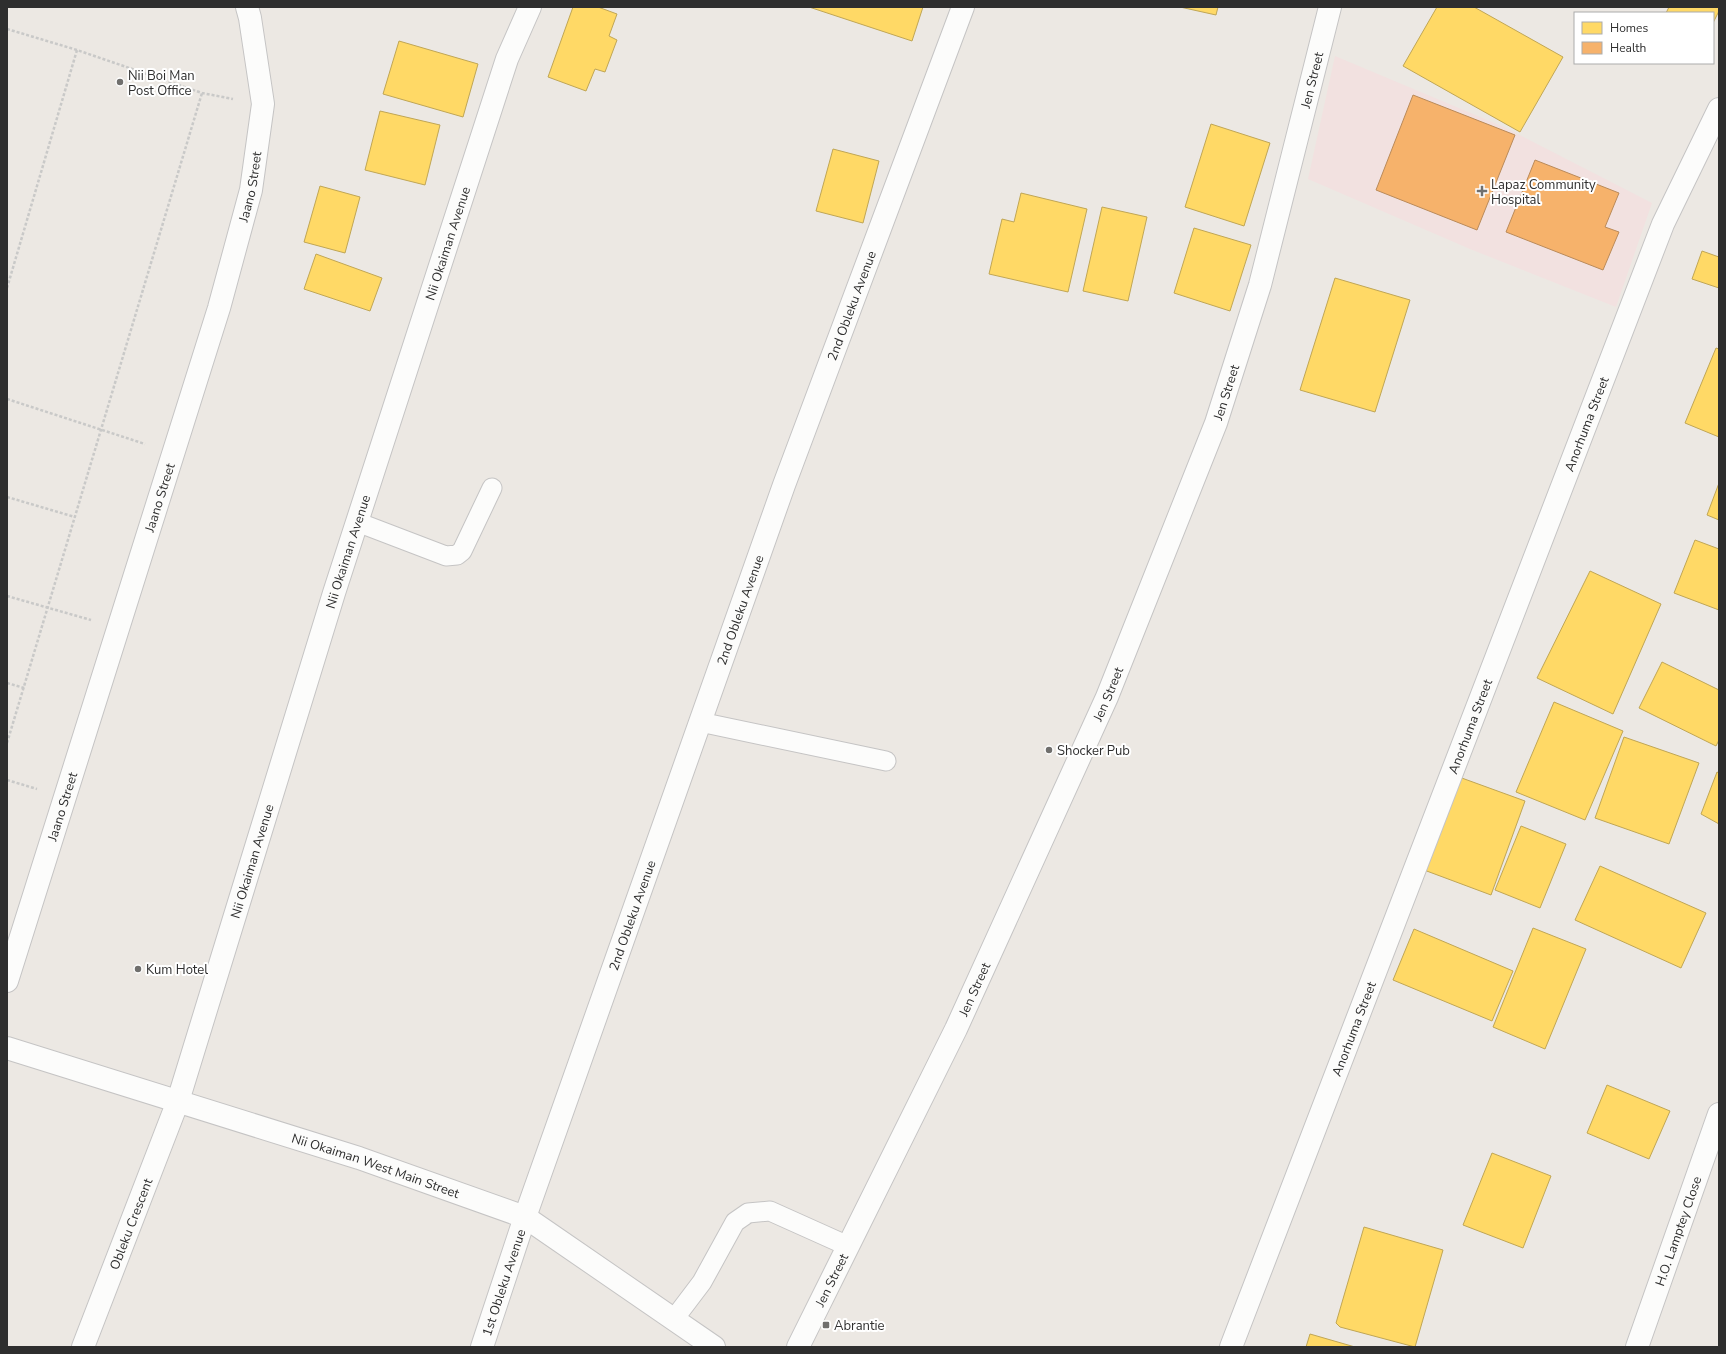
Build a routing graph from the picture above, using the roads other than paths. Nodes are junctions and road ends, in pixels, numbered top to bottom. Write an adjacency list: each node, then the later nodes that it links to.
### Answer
1 (247, 7): 10 (street, Jaano Street)
2 (530, 7): 7 (street, Nii Okaiman Avenue)
3 (963, 7): 8 (street, 2nd Obleku Avenue)
4 (1330, 7): 15 (street, Jen Street)
5 (1719, 109): 21 (street, Anorhuma Street)
6 (492, 488): 7 (lane)
7 (357, 522): 12 (street, Nii Okaiman Avenue)
8 (700, 722): 9 (lane); 14 (street, 2nd Obleku Avenue)
9 (886, 761)
10 (7, 981)
11 (7, 1048): 12 (street, Nii Okaiman West Main Street)
12 (178, 1101): 14 (street, Nii Okaiman West Main Street); 17 (street, Obleku Crescent)
13 (1719, 1114): 22 (street, H.O. Lamptey Close)
14 (525, 1217): 16 (street, Nii Okaiman West Main Street); 18 (street, 1st Obleku Avenue)
15 (848, 1246): 16 (lane); 20 (street, Jen Street)
16 (674, 1319): 19 (street, Nii Okaiman West Main Street)
17 (83, 1347)
18 (482, 1347)
19 (714, 1347)
20 (798, 1347)
21 (1231, 1347)
22 (1637, 1347)

